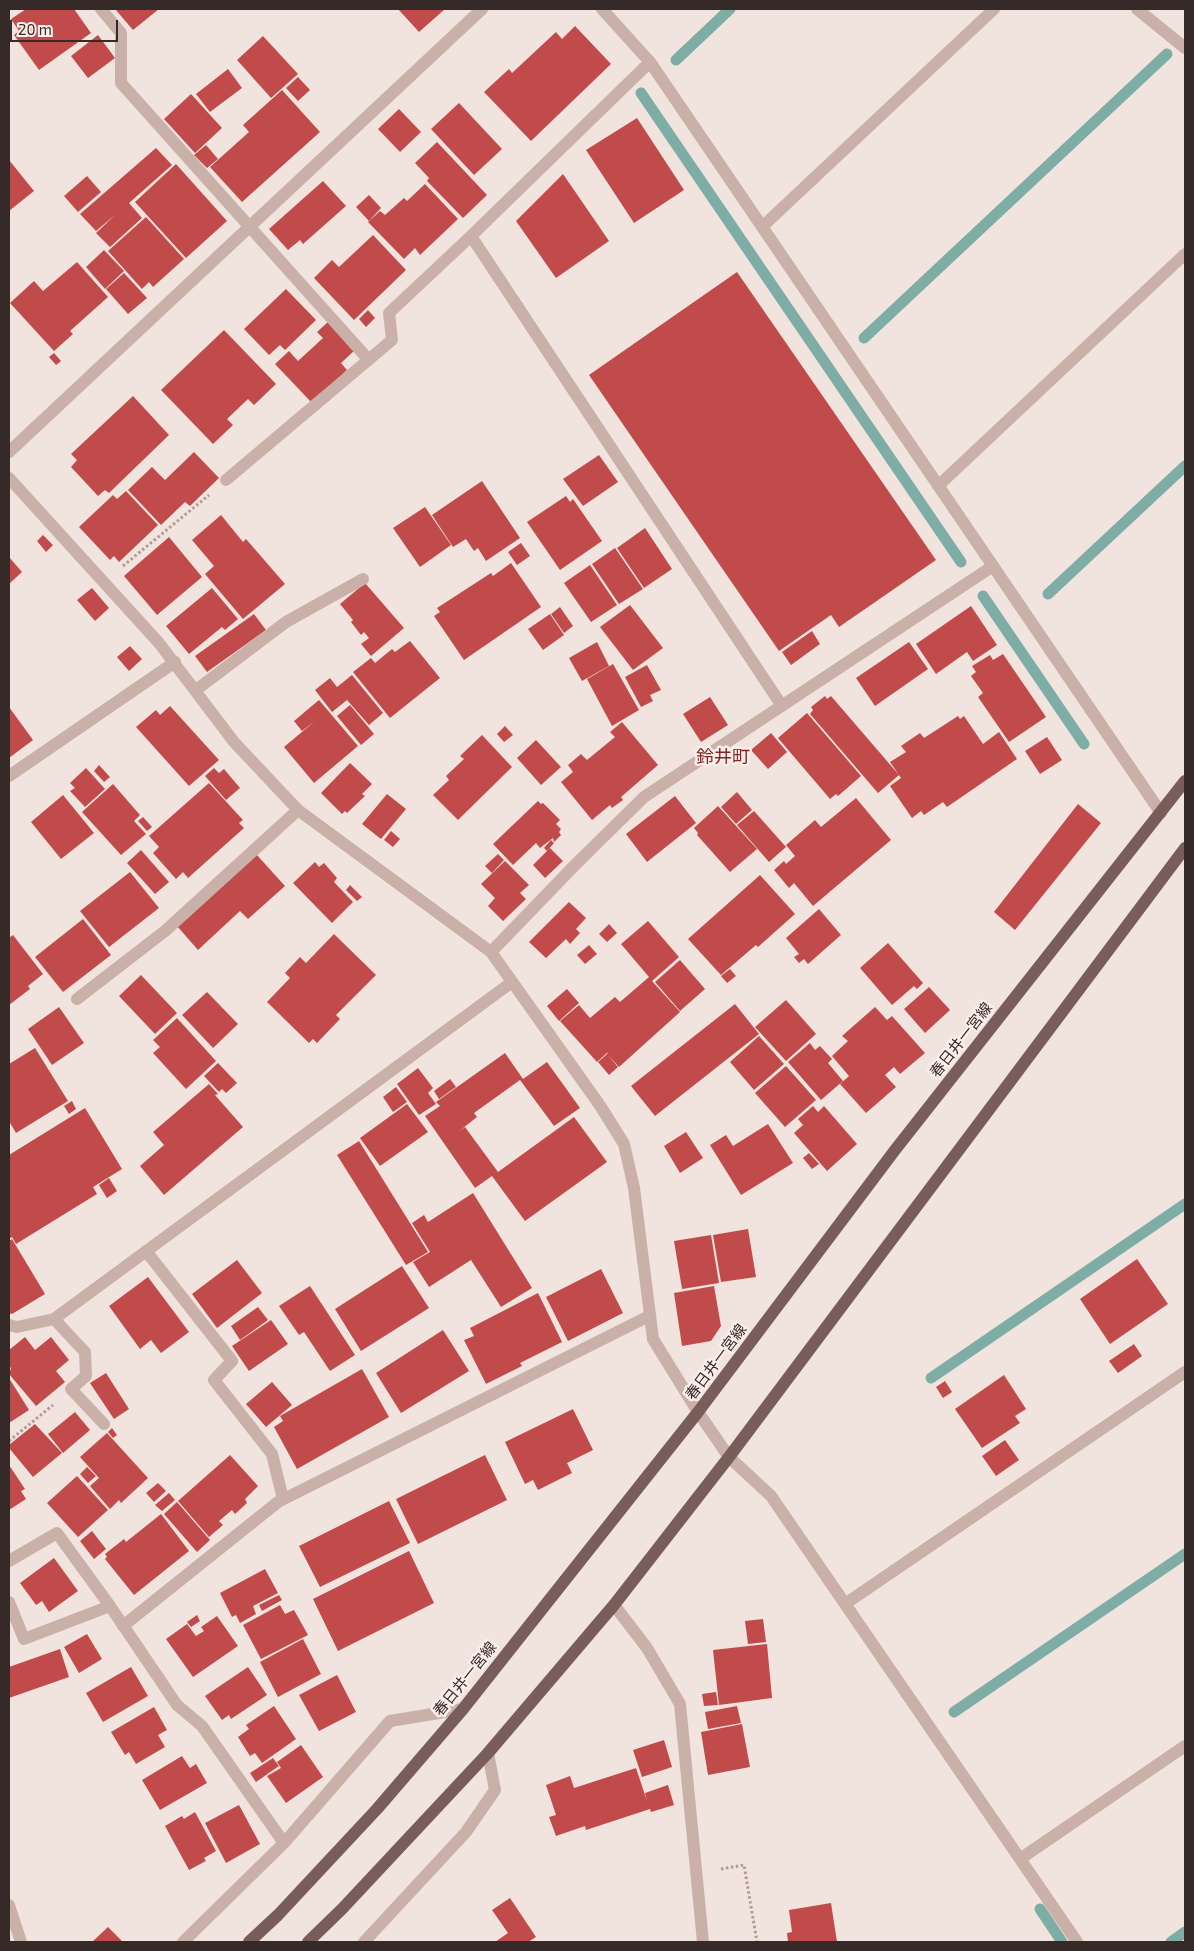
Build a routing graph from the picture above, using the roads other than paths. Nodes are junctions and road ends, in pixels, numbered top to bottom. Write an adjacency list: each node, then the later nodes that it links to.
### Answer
1 (101, 9): 8 (street)
2 (482, 9): 8 (street)
3 (602, 9): 7 (street)
4 (994, 9): 9 (street)
5 (1137, 9): 6 (street)
6 (1185, 48)
7 (650, 62): 9 (street); 10 (street)
8 (248, 227): 12 (street); 13 (street)
9 (762, 227): 16 (street)
10 (471, 236): 12 (street); 21 (street)
11 (1185, 254): 16 (street)
12 (368, 359): 15 (street)
13 (9, 452)
14 (9, 478): 19 (street)
15 (226, 480)
16 (938, 486): 17 (street)
17 (993, 566): 21 (street); 25 (street)
18 (363, 579): 20 (street)
19 (175, 662): 20 (street); 22 (street)
20 (196, 690): 24 (street)
21 (782, 706): 27 (street)
22 (9, 776)
23 (1185, 781): 25 (main road, 春日井一宮線)
24 (298, 810): 27 (street); 29 (street)
25 (1161, 812): 35 (main road, 春日井一宮線)
26 (1185, 848): 37 (main road)
27 (491, 952): 28 (street)
28 (512, 982): 30 (street); 31 (street)
29 (77, 999)
30 (146, 1251): 32 (street); 38 (street)
31 (649, 1316): 35 (street); 38 (street)
32 (54, 1319): 33 (street); 36 (street)
33 (9, 1325)
34 (1185, 1372): 41 (street)
35 (698, 1412): 37 (street); 45 (main road, 春日井一宮線)
36 (104, 1424)
37 (729, 1457): 41 (street); 42 (main road)
38 (283, 1499): 44 (street)
39 (9, 1561): 43 (street)
40 (9, 1602): 43 (street)
41 (845, 1604): 49 (street)
42 (614, 1605): 47 (main road); 56 (street)
43 (110, 1606): 44 (street)
44 (123, 1626): 48 (street)
45 (463, 1709): 48 (street); 53 (main road, 春日井一宮線)
46 (1185, 1746): 49 (street)
47 (488, 1753): 54 (main road); 55 (street)
48 (284, 1843): 52 (street)
49 (1020, 1859): 57 (street)
50 (9, 1905): 51 (street)
51 (21, 1942)
52 (183, 1942)
53 (249, 1942)
54 (308, 1942)
55 (364, 1942)
56 (703, 1942)
57 (1077, 1942)

